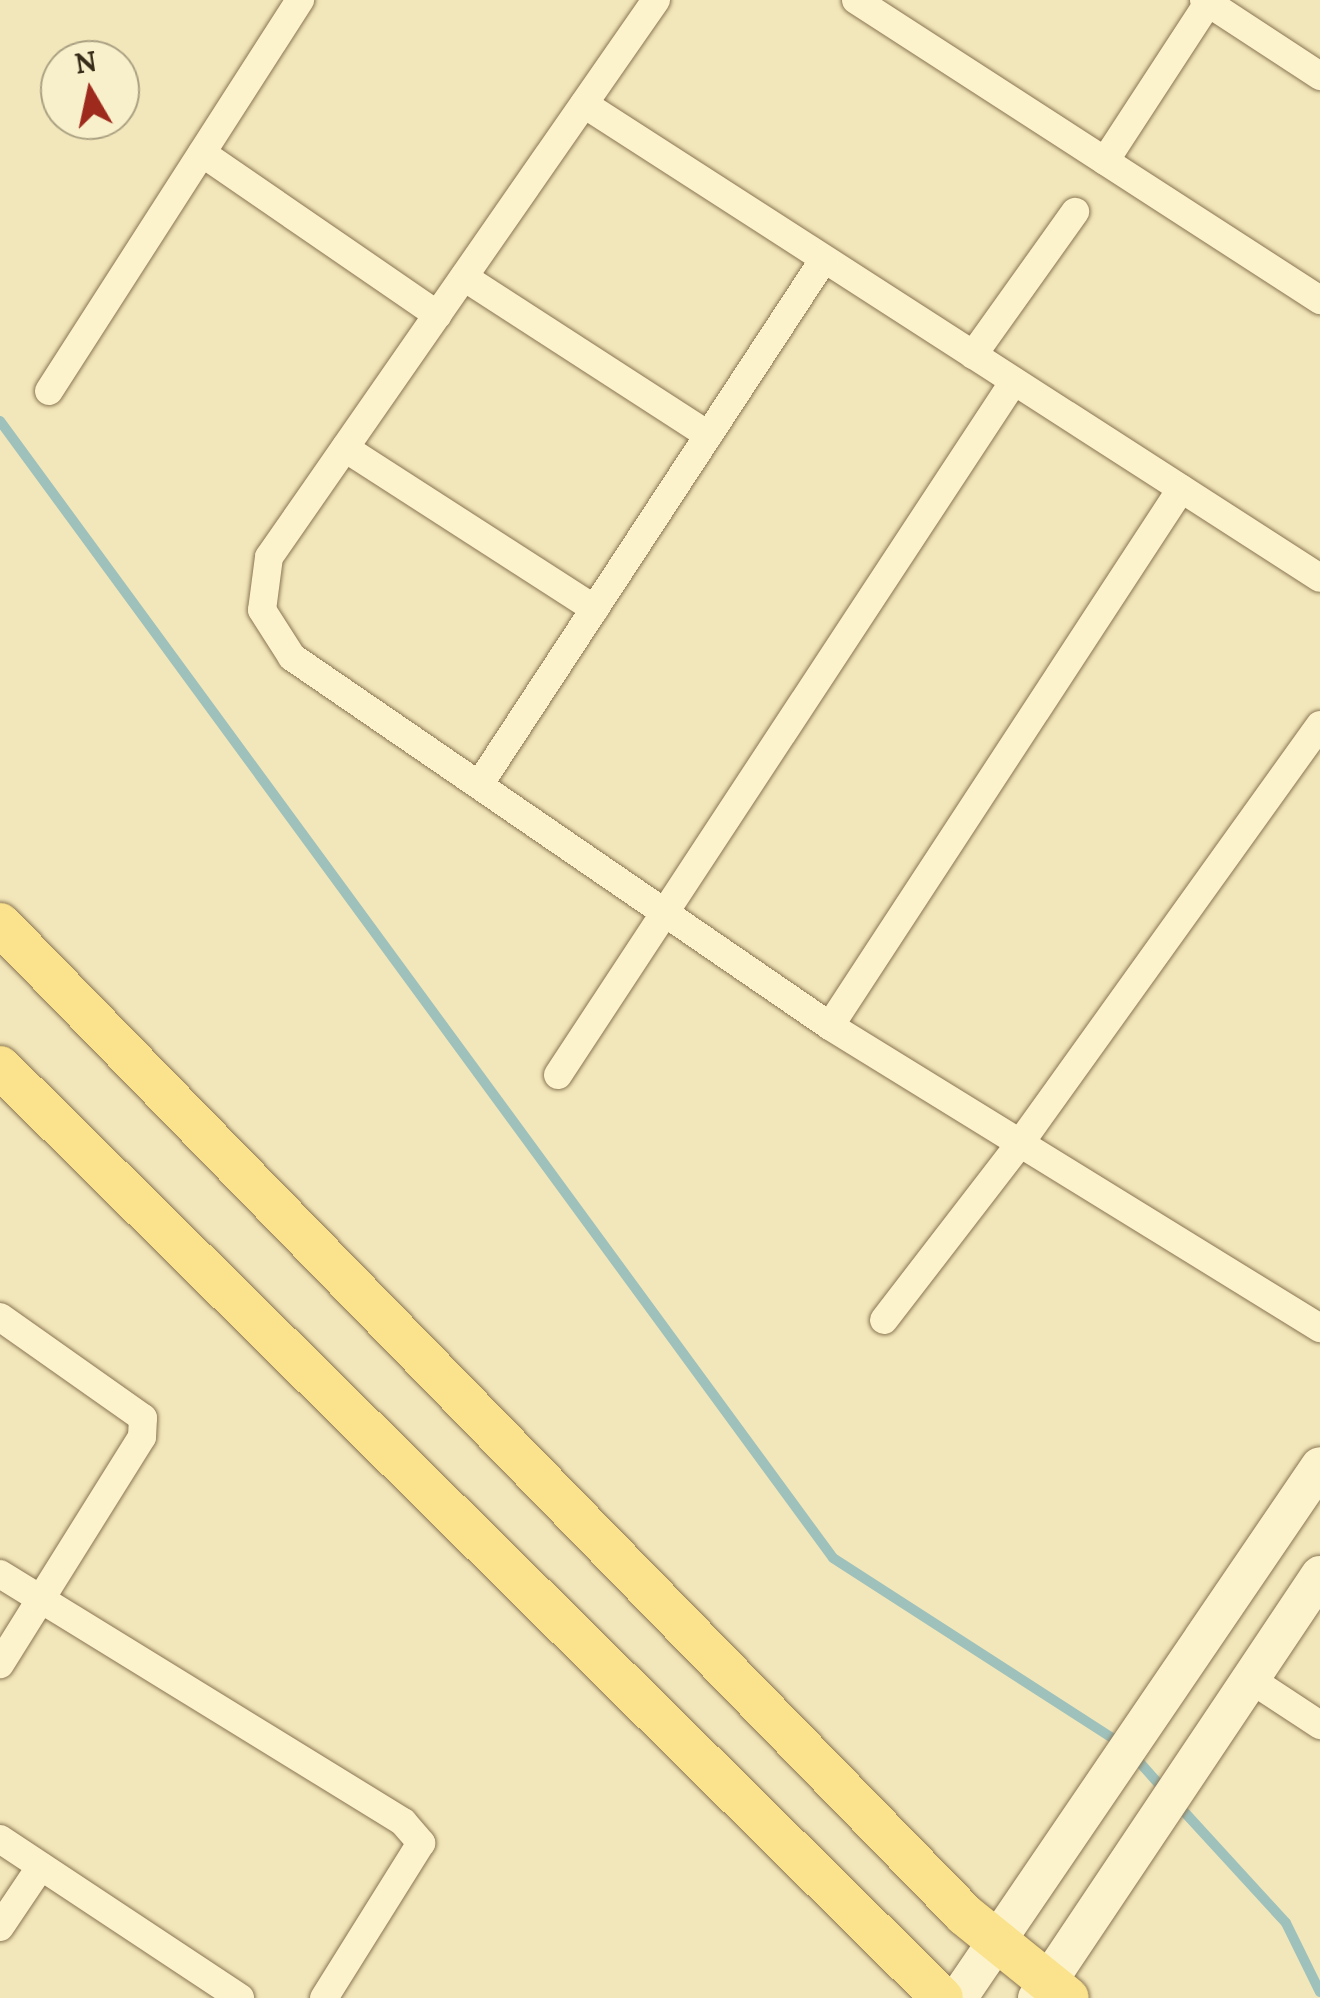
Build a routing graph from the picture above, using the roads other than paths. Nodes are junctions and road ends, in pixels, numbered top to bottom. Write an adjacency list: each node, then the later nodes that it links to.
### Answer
1 (300, 0): 7 (street)
2 (656, 0): 6 (street)
3 (856, 0): 8 (street)
4 (1207, 1): 5 (street); 8 (street)
5 (1320, 76)
6 (584, 104): 10 (street); 11 (street)
7 (202, 153): 13 (street); 16 (street)
8 (1105, 162): 12 (street)
9 (1075, 212): 14 (street)
10 (824, 258): 14 (street); 17 (street)
11 (464, 277): 13 (street); 17 (street)
12 (1320, 300)
13 (438, 314): 18 (street)
14 (974, 355): 15 (street)
15 (1014, 381): 19 (street); 24 (street)
16 (49, 390)
17 (708, 435): 21 (street)
18 (345, 448): 21 (street); 23 (street)
19 (1181, 489): 20 (street); 26 (street)
20 (1320, 578)
21 (595, 608): 23 (street)
22 (1320, 725): 29 (street)
23 (479, 785): 24 (street)
24 (665, 913): 26 (street); 28 (street)
25 (0, 924): 43 (main road)
26 (830, 1026): 29 (street)
27 (0, 1067): 47 (main road)
28 (558, 1075)
29 (1018, 1146): 31 (street); 32 (street)
30 (0, 1317): 36 (street)
31 (884, 1320)
32 (1320, 1328)
33 (1320, 1466): 43 (street)
34 (0, 1574): 36 (street)
35 (1320, 1575): 38 (street)
36 (40, 1599): 37 (street); 46 (street)
37 (0, 1664)
38 (1250, 1679): 39 (street); 44 (street)
39 (1320, 1725)
40 (0, 1839): 41 (street)
41 (41, 1866): 42 (street); 45 (street)
42 (0, 1927)
43 (996, 1940): 44 (main road); 48 (street)
44 (1051, 1993)
45 (240, 1998)
46 (324, 1998)
47 (942, 1998)
48 (958, 1998)

